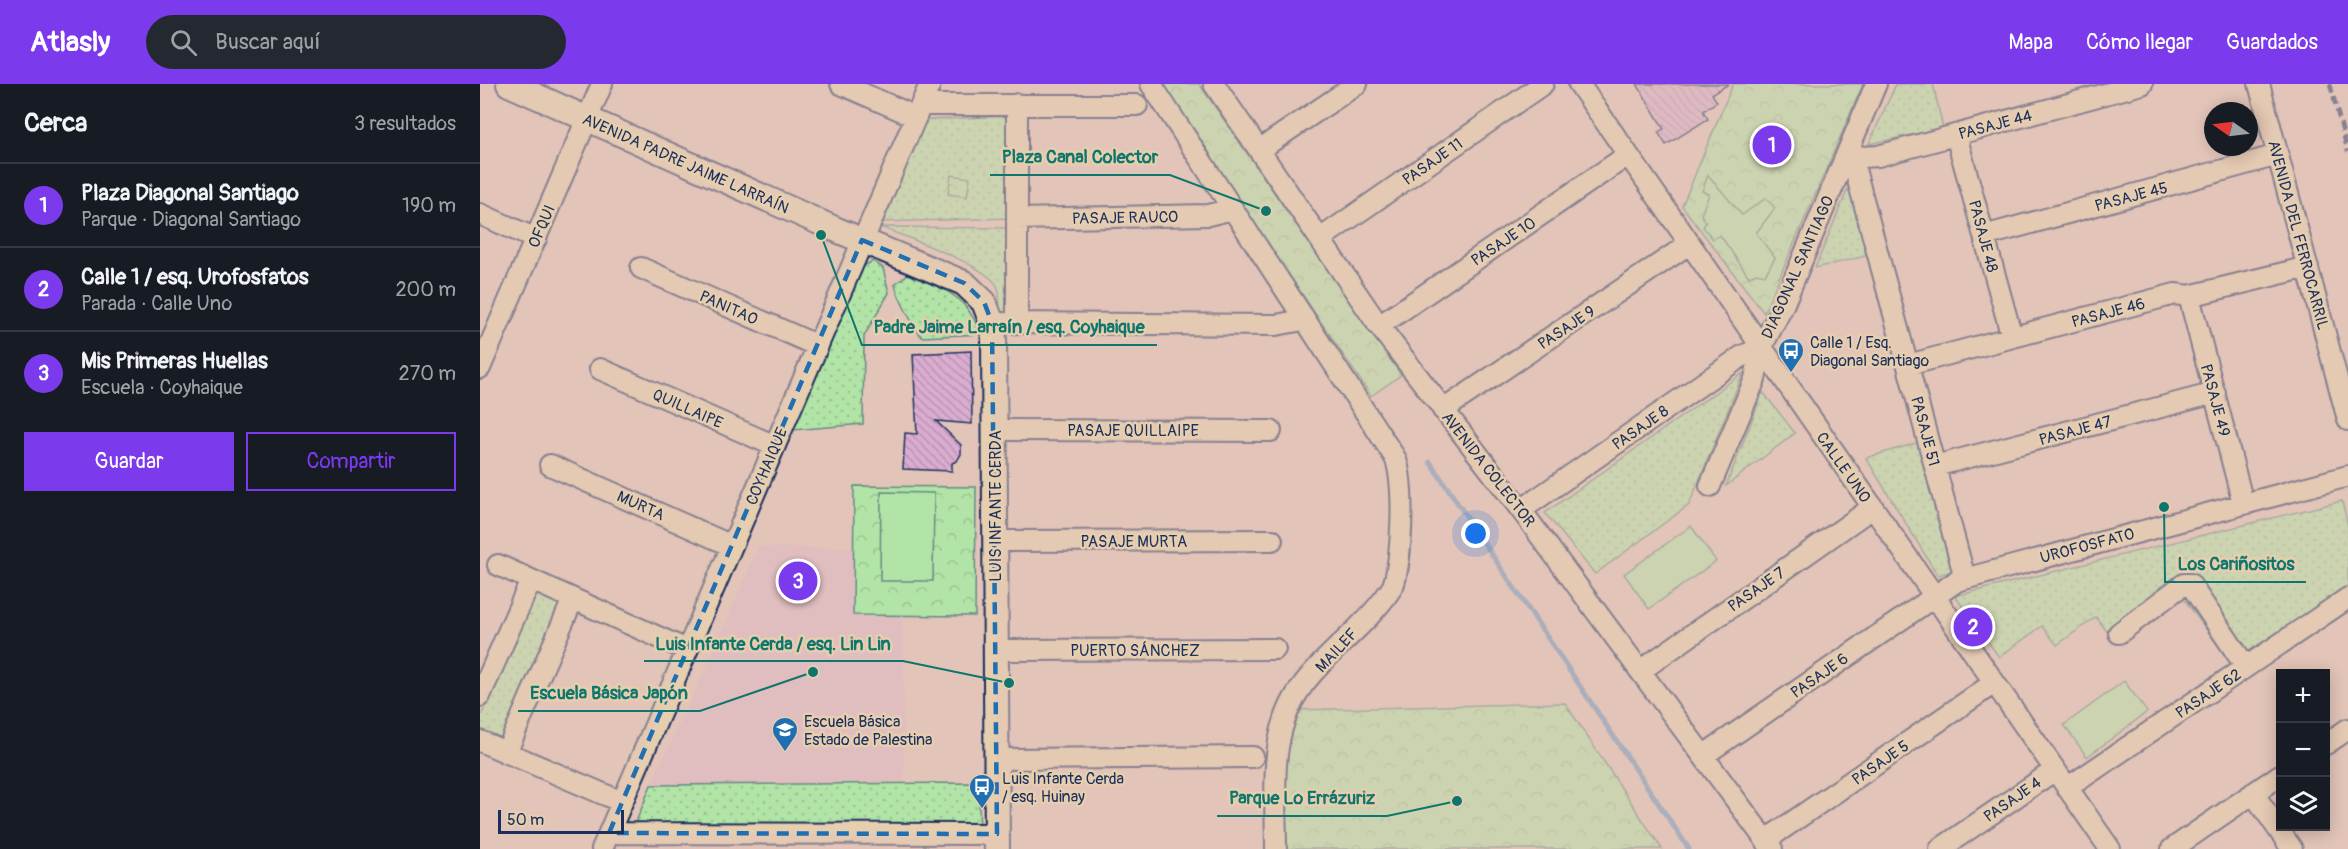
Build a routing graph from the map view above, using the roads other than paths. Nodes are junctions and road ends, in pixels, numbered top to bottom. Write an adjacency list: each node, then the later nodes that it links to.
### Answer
1 (509, 84): 16 (street, AVENIDA PADRE JAIME LARRAÍN)
2 (602, 84): 16 (street, OFQUI)
3 (841, 84): 15 (street)
4 (930, 84): 15 (street, COYHAIQUE)
5 (1151, 84): 22 (street)
6 (1214, 84): 18 (street, AVENIDA COLECTOR)
7 (1357, 84): 18 (street)
8 (1543, 84): 27 (street, PASAJE 11)
9 (1579, 84): 20 (street, CALLE UNO)
10 (1876, 84): 19 (street, DIAGONAL SANTIAGO)
11 (2259, 84): 21 (street, AVENIDA DEL FERROCARRIL)
12 (2135, 85): 17 (street, PASAJE 44)
13 (1017, 104): 14 (street); 15 (street); 24 (street)
14 (1137, 105)
15 (918, 111): 28 (street, COYHAIQUE)
16 (587, 119): 26 (street, OFQUI); 28 (street, AVENIDA PADRE JAIME LARRAÍN)
17 (1956, 135): 19 (street, PASAJE 44); 25 (street, PASAJE 48)
18 (1259, 150): 27 (street, AVENIDA COLECTOR)
19 (1847, 153): 40 (street, DIAGONAL SANTIAGO); 41 (street, PASAJE 51)
20 (1628, 155): 29 (street, CALLE UNO); 36 (street, PASAJE 10)
21 (2278, 155): 25 (street, PASAJE 45); 30 (street, AVENIDA DEL FERROCARRIL)
22 (1233, 209): 24 (street, PASAJE RAUCO); 33 (street)
23 (480, 214): 26 (street)
24 (1017, 219): 34 (street)
25 (1984, 236): 37 (street, PASAJE 48)
26 (536, 239): 38 (street, OFQUI)
27 (1320, 239): 36 (street, AVENIDA COLECTOR)
28 (862, 240): 35 (street, LUIS INFANTE CERDA); 39 (street, COYHAIQUE)
29 (1689, 244): 40 (street, CALLE UNO); 45 (street, PASAJE 9)
30 (2308, 267): 32 (street, PASAJE 46); 46 (street, AVENIDA DEL FERROCARRIL)
31 (641, 268): 39 (street, PANITAO)
32 (2189, 296): 37 (street, PASAJE 46); 44 (street, PASAJE 49)
33 (1303, 320): 34 (street); 89 (street, MAILEF)
34 (1017, 322): 35 (street)
35 (992, 323): 47 (street, LUIS INFANTE CERDA)
36 (1378, 326): 45 (street, AVENIDA COLECTOR)
37 (2012, 337): 41 (street, PASAJE 46)
38 (484, 346): 42 (street, OFQUI)
39 (818, 346): 49 (street, COYHAIQUE)
40 (1761, 348): 53 (street, DIAGONAL SANTIAGO); 55 (street, CALLE UNO); 56 (street, PASAJE 8)
41 (1908, 365): 51 (street, PASAJE 51)
42 (480, 368)
43 (600, 369): 49 (street, QUILLAIPE)
44 (2215, 393): 51 (street, PASAJE 47); 54 (street, PASAJE 49)
45 (1443, 410): 56 (street, AVENIDA COLECTOR)
46 (2348, 420)
47 (995, 430): 48 (street, PASAJE QUILLAIPE); 58 (street, LUIS INFANTE CERDA)
48 (1271, 431)
49 (775, 446): 59 (street, COYHAIQUE)
50 (550, 465): 59 (street, MURTA)
51 (1935, 466): 61 (street, PASAJE 51)
52 (2348, 476): 54 (street, UROFOSFATO)
53 (1710, 486)
54 (2244, 503): 63 (street, UROFOSFATO)
55 (1872, 508): 63 (street, CALLE UNO); 71 (street, PASAJE 7)
56 (1521, 510): 71 (street, AVENIDA COLECTOR)
57 (1272, 540): 58 (street, PASAJE MURTA)
58 (995, 541): 68 (street, LUIS INFANTE CERDA)
59 (732, 546): 67 (street, COYHAIQUE)
60 (498, 565): 62 (street)
61 (1963, 571)
62 (531, 580): 65 (street); 73 (street)
63 (1933, 595): 72 (street, CALLE UNO); 78 (street, PASAJE 6)
64 (2348, 598): 70 (street, PASAJE 62)
65 (573, 599): 67 (street); 77 (street)
66 (2119, 633): 70 (street)
67 (687, 650): 85 (street, COYHAIQUE)
68 (996, 650): 69 (street, PUERTO SÁNCHEZ); 80 (street, LUIS INFANTE CERDA)
69 (1275, 650)
70 (2247, 667): 83 (street, PASAJE 62)
71 (1640, 671): 78 (street, AVENIDA COLECTOR)
72 (1994, 683): 81 (street, CALLE UNO); 88 (street, PASAJE 5)
73 (480, 696)
74 (2348, 729): 76 (street)
75 (480, 741): 77 (street)
76 (2330, 741)
77 (506, 753): 85 (street)
78 (1704, 755): 88 (street, AVENIDA COLECTOR)
79 (1253, 757): 80 (street)
80 (996, 759): 87 (street, LUIS INFANTE CERDA)
81 (2055, 770): 83 (street, CALLE UNO); 90 (street, PASAJE 4)
82 (2277, 777): 84 (street)
83 (2067, 788): 91 (street, CALLE UNO)
84 (2253, 793): 92 (street); 93 (street)
85 (622, 802): 86 (street, COYHAIQUE)
86 (606, 841): 87 (street)
87 (997, 841)
88 (1769, 845)
89 (1276, 849)
90 (1940, 849)
91 (2110, 849)
92 (2172, 849)
93 (2292, 849)

